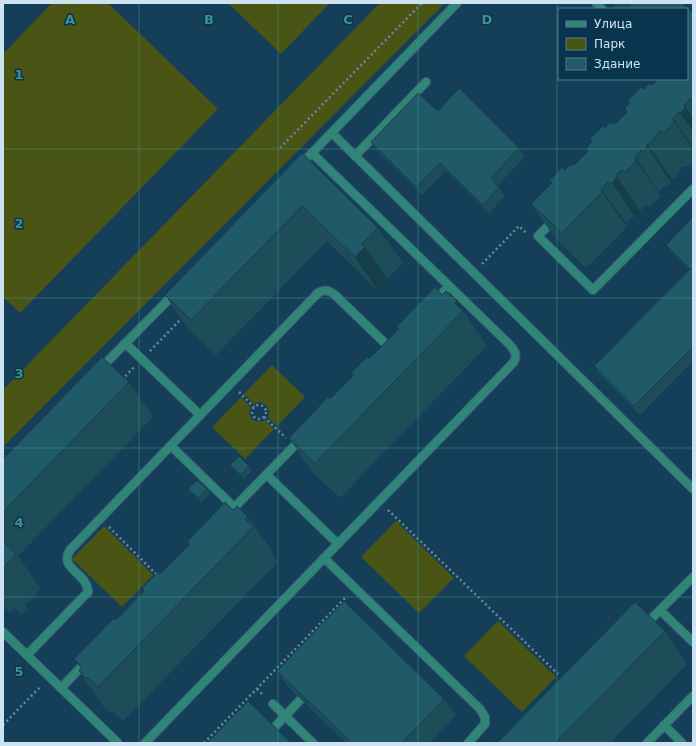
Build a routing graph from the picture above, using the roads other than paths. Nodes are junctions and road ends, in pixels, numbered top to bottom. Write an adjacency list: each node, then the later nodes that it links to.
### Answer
1 (457, 3): 3 (street)
2 (426, 82): 5 (street)
3 (332, 133): 4 (street); 5 (street)
4 (312, 153): 6 (street); 9 (street)
5 (355, 156): 19 (street)
6 (296, 170)
7 (693, 189): 8 (street)
8 (560, 214)
9 (449, 286): 11 (street); 22 (street)
10 (180, 287): 12 (street)
11 (428, 308)
12 (126, 343): 14 (street); 15 (street)
13 (390, 348): 15 (street)
14 (92, 377)
15 (200, 415): 17 (street)
16 (310, 430): 18 (street)
17 (170, 446): 20 (street); 30 (street)
18 (267, 475): 20 (street); 22 (street)
19 (693, 489)
20 (235, 508): 21 (street)
21 (220, 523)
22 (338, 544): 23 (street)
23 (324, 558): 39 (street); 41 (street)
24 (693, 577): 25 (street)
25 (660, 610): 27 (street); 28 (street)
26 (3, 632): 30 (street)
27 (639, 632)
28 (693, 642)
29 (95, 652): 31 (street)
30 (27, 655): 31 (street)
31 (61, 688): 38 (street)
32 (693, 696): 36 (street)
33 (301, 699): 35 (street)
34 (273, 704): 35 (street)
35 (285, 716): 37 (street); 40 (street)
36 (664, 725): 42 (street); 43 (street)
37 (272, 730)
38 (118, 743)
39 (145, 743)
40 (313, 743)
41 (468, 743)
42 (647, 743)
43 (682, 743)

